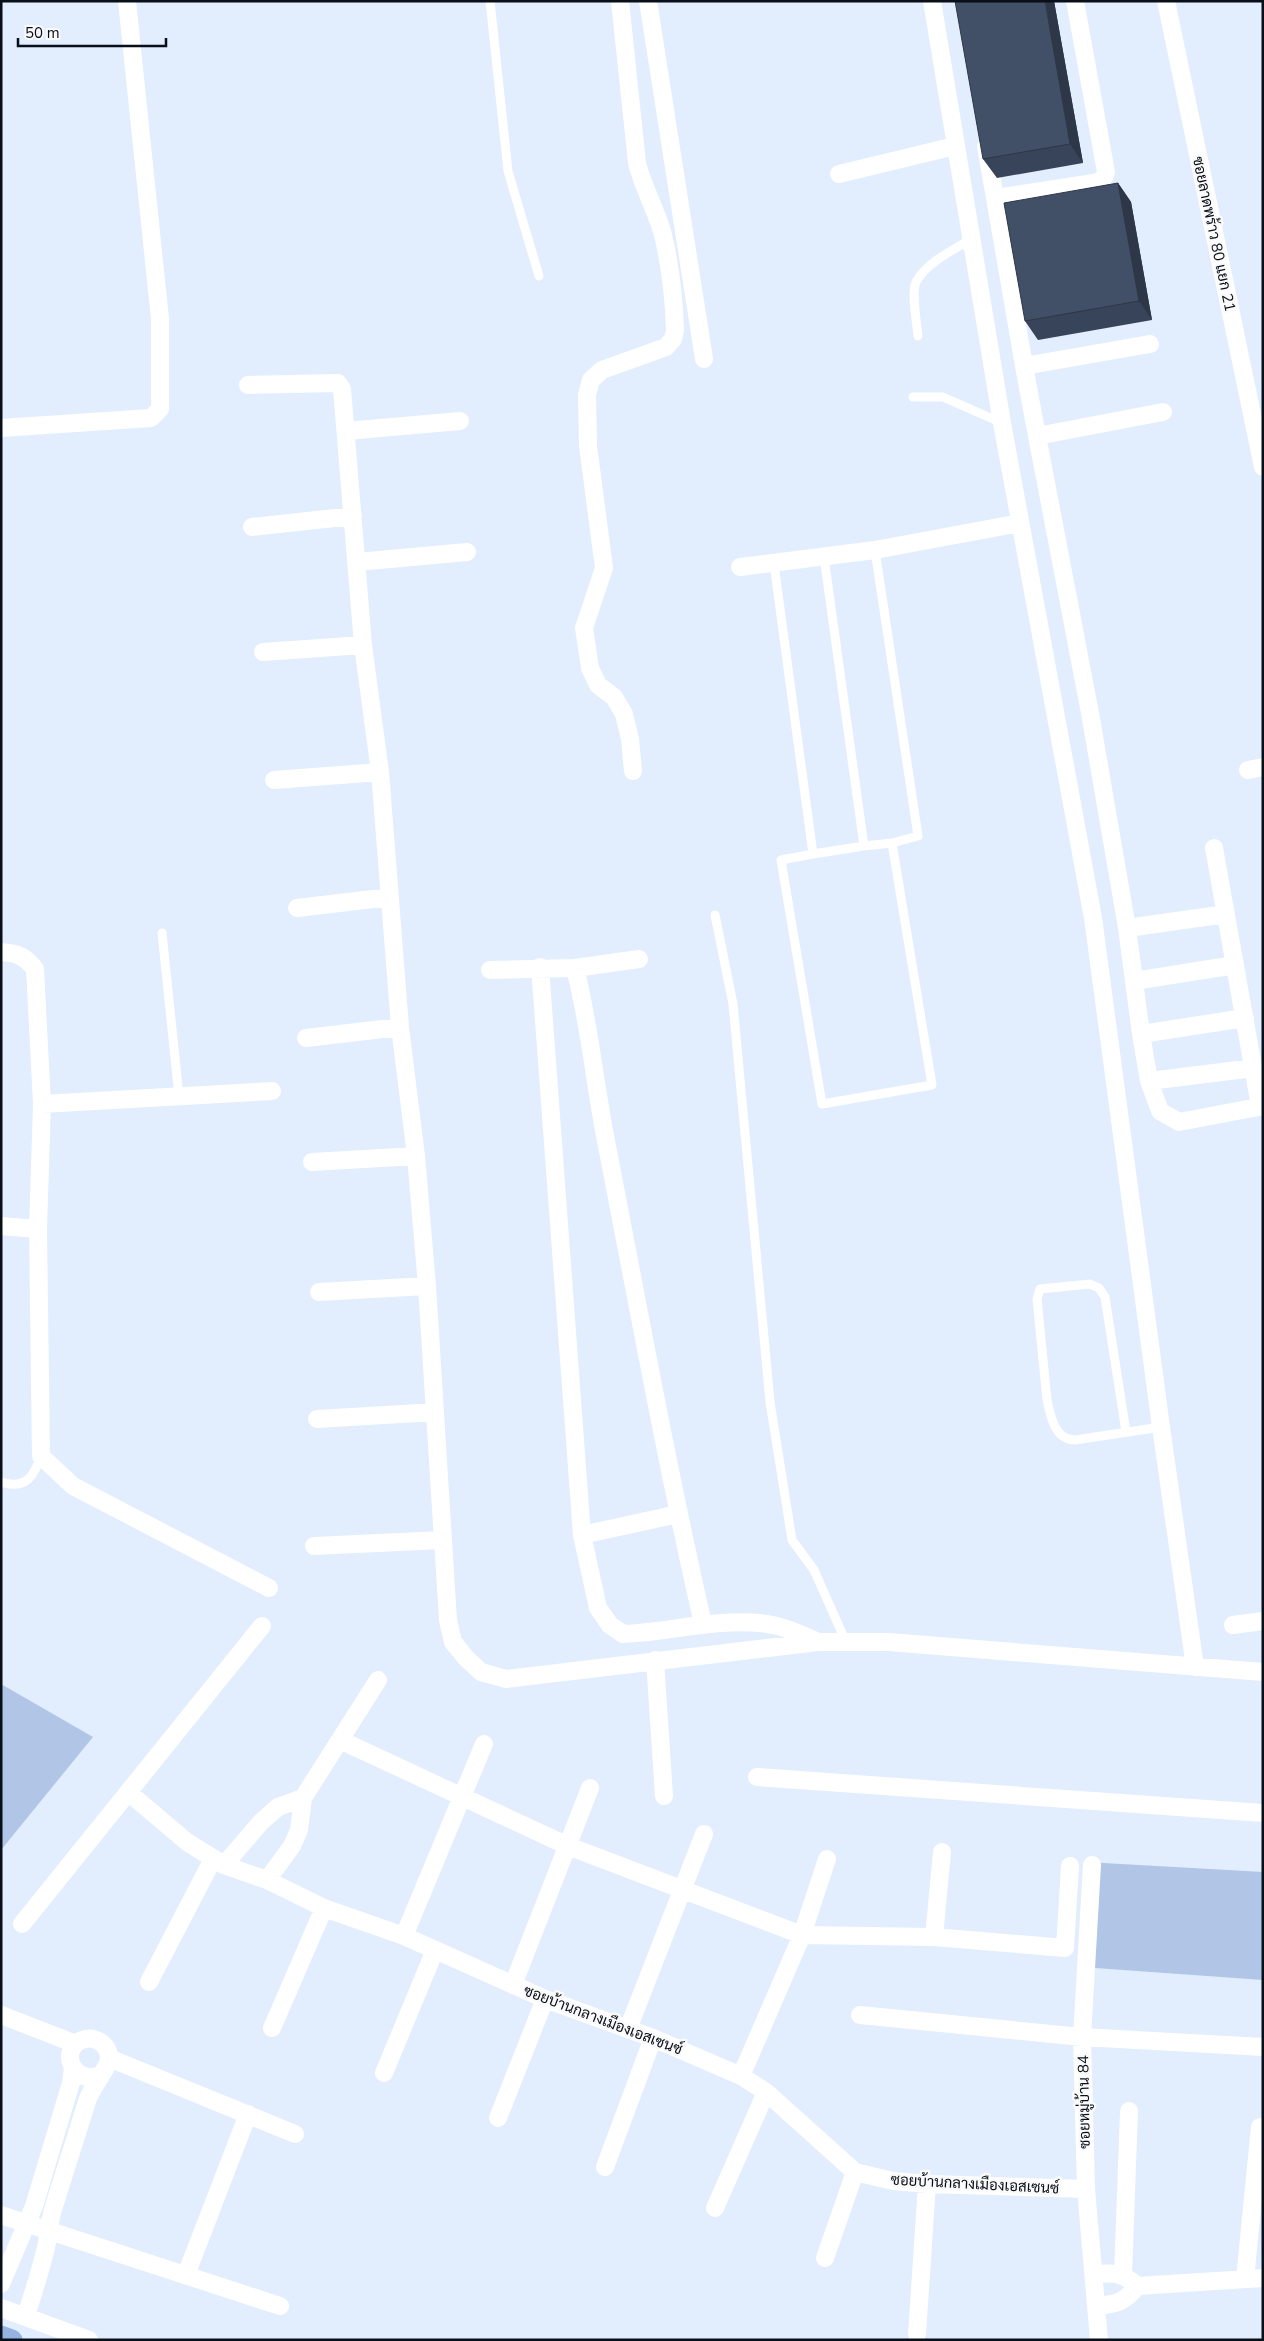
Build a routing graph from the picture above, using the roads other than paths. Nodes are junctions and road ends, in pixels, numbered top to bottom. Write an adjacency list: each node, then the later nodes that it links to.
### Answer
1 (127, 1): 23 (street)
2 (490, 1): 13 (lane)
3 (620, 1): 38 (street)
4 (648, 1): 16 (street)
5 (932, 1): 9 (street)
6 (1075, 1): 11 (street)
7 (1166, 1): 26 (street, ซอยลาดพร้าว 80 แยก 21)
8 (983, 129): 11 (street)
9 (955, 146): 10 (street); 12 (street)
10 (839, 174)
11 (995, 198): 17 (street)
12 (971, 239): 14 (lane); 22 (street)
13 (539, 276)
14 (918, 336)
15 (1150, 344): 17 (street)
16 (704, 359)
17 (1024, 366): 25 (street)
18 (248, 385): 24 (street)
19 (913, 397): 22 (lane)
20 (1163, 412): 25 (street)
21 (460, 421): 24 (street)
22 (1002, 423): 28 (street)
23 (1, 428)
24 (346, 431): 27 (street)
25 (1037, 436): 49 (street)
26 (1263, 467)
27 (353, 516): 29 (street); 33 (street)
28 (1020, 522): 30 (street); 76 (street)
29 (252, 527)
30 (875, 550): 32 (street); 41 (lane)
31 (468, 552): 33 (street)
32 (824, 557): 34 (street); 42 (lane)
33 (357, 562): 36 (street)
34 (774, 564): 35 (street); 44 (lane)
35 (740, 568)
36 (363, 645): 37 (street); 39 (street)
37 (262, 652)
38 (633, 770)
39 (380, 772): 40 (street); 45 (street)
40 (274, 780)
41 (892, 843): 42 (lane); 44 (lane)
42 (864, 846): 44 (lane)
43 (1214, 848): 47 (street)
44 (813, 854)
45 (390, 897): 46 (street); 59 (street)
46 (297, 908)
47 (1226, 914): 49 (street); 53 (street)
48 (715, 915): 90 (lane)
49 (1127, 928): 57 (street)
50 (162, 933): 65 (lane)
51 (1, 952): 66 (street)
52 (639, 959): 55 (street)
53 (1235, 966): 57 (street); 58 (street)
54 (540, 967): 55 (street); 56 (street); 81 (street)
55 (575, 968): 80 (street)
56 (490, 970)
57 (1134, 982): 60 (street)
58 (1245, 1018): 60 (street); 62 (street)
59 (400, 1027): 61 (street); 68 (street)
60 (1141, 1034): 63 (street)
61 (306, 1038)
62 (1254, 1068): 63 (street); 67 (street)
63 (1150, 1081): 67 (street)
64 (272, 1091): 65 (street)
65 (179, 1096): 66 (street)
66 (42, 1104): 71 (street)
67 (1262, 1106)
68 (416, 1156): 69 (street); 72 (street)
69 (312, 1162)
70 (1, 1226): 71 (street)
71 (38, 1228): 78 (street)
72 (427, 1286): 73 (street); 74 (street)
73 (319, 1292)
74 (435, 1412): 75 (street); 82 (street)
75 (317, 1418)
76 (1161, 1427): 77 (lane); 92 (street)
77 (1126, 1432): 77 (lane)
78 (41, 1456): 79 (lane); 84 (street)
79 (1, 1482)
80 (678, 1514): 81 (street); 86 (street)
81 (582, 1535): 86 (street)
82 (442, 1540): 83 (street); 91 (street)
83 (314, 1546)
84 (269, 1588)
85 (1263, 1621): 87 (street)
86 (703, 1624): 89 (street)
87 (1232, 1625)
88 (262, 1626): 99 (street)
89 (818, 1642): 90 (street); 91 (street)
90 (846, 1642): 92 (street)
91 (655, 1660): 100 (street)
92 (1195, 1667): 93 (street)
93 (1263, 1672)
94 (378, 1680): 95 (street)
95 (340, 1740): 101 (street); 102 (street)
96 (484, 1744): 101 (street)
97 (757, 1777): 103 (street)
98 (590, 1788): 105 (street)
99 (128, 1792): 108 (street, ซอยบ้านกลางเมืองเอสเซนซ์); 114 (street)
100 (664, 1796)
101 (461, 1797): 105 (street); 116 (street)
102 (303, 1798): 108 (street); 111 (street)
103 (1263, 1813)
104 (704, 1834): 112 (street)
105 (568, 1846): 112 (street); 120 (street)
106 (942, 1852): 117 (street)
107 (827, 1859): 115 (street)
108 (218, 1862): 111 (street, ซอยบ้านกลางเมืองเอสเซนซ์); 119 (street)
109 (1092, 1864): 126 (street, ซอยหมู่บ้าน 84)
110 (1070, 1866): 117 (street)
111 (267, 1880): 113 (street, ซอยบ้านกลางเมืองเอสเซนซ์)
112 (683, 1889): 115 (street); 125 (street)
113 (324, 1908): 116 (street, ซอยบ้านกลางเมืองเอสเซนซ์); 124 (street)
114 (22, 1924)
115 (802, 1935): 117 (street); 134 (street)
116 (404, 1936): 118 (street, ซอยบ้านกลางเมืองเอสเซนซ์)
117 (934, 1936)
118 (435, 1950): 120 (street, ซอยบ้านกลางเมืองเอสเซนซ์); 132 (street)
119 (149, 1982)
120 (513, 1985): 121 (street, ซอยบ้านกลางเมืองเอสเซนซ์)
121 (545, 1999): 125 (street, ซอยบ้านกลางเมืองเอสเซนซ์); 138 (street)
122 (860, 2015): 126 (street)
123 (1, 2016): 128 (street)
124 (272, 2028)
125 (628, 2029): 127 (street, ซอยบ้านกลางเมืองเอสเซนซ์)
126 (1082, 2037): 129 (street); 144 (street, ซอยหมู่บ้าน 84)
127 (653, 2038): 134 (street, ซอยบ้านกลางเมืองเอสเซนซ์); 141 (street)
128 (76, 2044): 130 (street); 131 (street)
129 (1263, 2047)
130 (109, 2058): 133 (street); 137 (street)
131 (73, 2068): 133 (street); 147 (street)
132 (384, 2073)
133 (100, 2074): 148 (street)
134 (741, 2076): 135 (street, ซอยบ้านกลางเมืองเอสเซนซ์)
135 (766, 2092): 142 (street, ซอยบ้านกลางเมืองเอสเซนซ์); 145 (street)
136 (1130, 2111): 151 (street)
137 (248, 2114): 140 (street); 152 (street)
138 (498, 2118)
139 (1260, 2127): 153 (street)
140 (295, 2134)
141 (605, 2167)
142 (855, 2172): 143 (street, ซอยบ้านกลางเมืองเอสเซนซ์); 149 (street)
143 (927, 2184): 144 (street, ซอยบ้านกลางเมืองเอสเซนซ์); 160 (street)
144 (1086, 2189): 150 (street, ซอยหมู่บ้าน 84)
145 (715, 2208)
146 (1, 2215): 147 (street)
147 (26, 2223): 148 (street); 154 (street)
148 (49, 2230): 152 (street); 159 (street)
149 (825, 2258)
150 (1094, 2274): 151 (street); 157 (street, ซอยหมู่บ้าน 84)
151 (1123, 2274): 155 (street)
152 (186, 2275): 156 (street)
153 (1254, 2279): 155 (street)
154 (1, 2284)
155 (1137, 2286): 157 (street)
156 (280, 2306)
157 (1097, 2306): 161 (street, ซอยหมู่บ้าน 84)
158 (1, 2308): 159 (street)
159 (26, 2316): 162 (street)
160 (917, 2334)
161 (1099, 2336)
162 (80, 2338)

